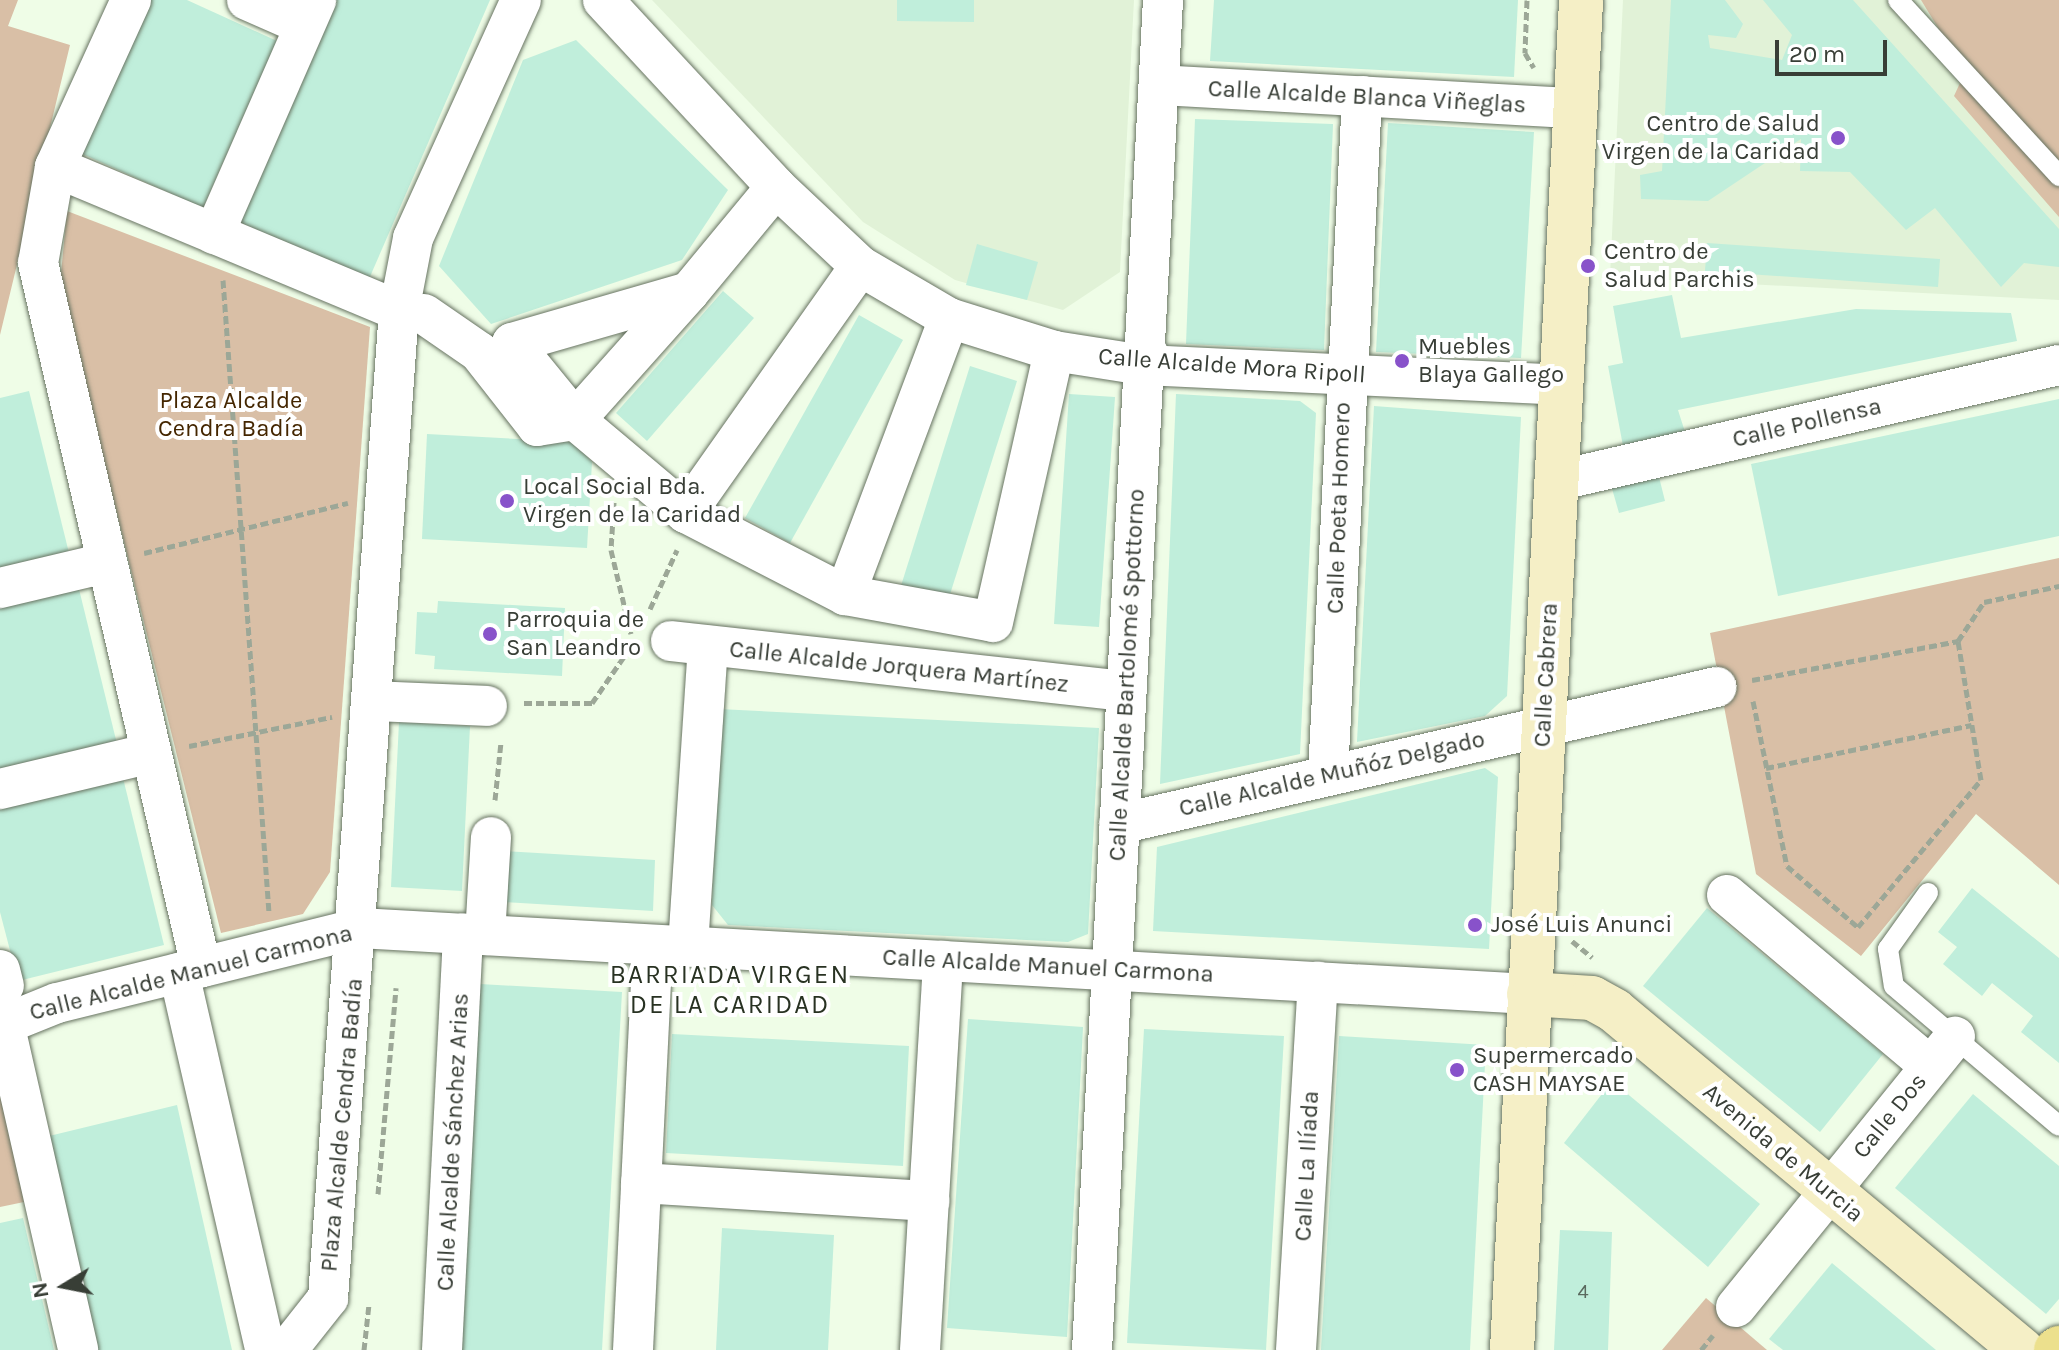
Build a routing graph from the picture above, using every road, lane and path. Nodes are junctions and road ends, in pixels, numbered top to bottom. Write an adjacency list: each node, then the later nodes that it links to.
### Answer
1 (131, 0): 14 (street)
2 (247, 0): 9 (street)
3 (521, 0): 20 (street, Plaza Alcalde Cendra Badía)
4 (603, 0): 16 (street, Calle Alcalde Mora Ripoll)
5 (1163, 0): 11 (street, Calle Alcalde Bartolomé Spottorno)
6 (1527, 0): 10 (path)
7 (1581, 0): 13 (street, Calle Cabrera)
8 (1898, 0): 15 (lane)
9 (310, 13): 17 (street)
10 (1525, 53)
11 (1159, 85): 12 (street, Calle Alcalde Blanca Viñeglas); 23 (street, Calle Alcalde Bartolomé Spottorno)
12 (1362, 96): 13 (street, Calle Alcalde Blanca Viñeglas); 25 (street, Calle Poeta Homero)
13 (1576, 108): 26 (street, Calle Cabrera)
14 (55, 167): 17 (street); 33 (street)
15 (2059, 176)
16 (776, 187): 18 (street, Calle Alcalde Mora Ripoll); 19 (street)
17 (224, 238): 20 (street); 32 (path)
18 (860, 266): 21 (street, Calle Alcalde Mora Ripoll); 31 (street)
19 (689, 292): 27 (street); 27 (street)
20 (411, 313): 27 (street); 42 (street, Plaza Alcalde Cendra Badía)
21 (949, 318): 22 (street, Calle Alcalde Mora Ripoll); 36 (street)
22 (1054, 351): 23 (street, Calle Alcalde Mora Ripoll); 36 (street)
23 (1143, 365): 25 (street, Calle Alcalde Mora Ripoll); 40 (street, Calle Alcalde Bartolomé Spottorno)
24 (2059, 365): 29 (street, Calle Pollensa)
25 (1344, 375): 26 (street, Calle Alcalde Mora Ripoll); 48 (street, Calle Poeta Homero)
26 (1562, 385): 29 (street, Calle Cabrera)
27 (575, 420): 28 (street)
28 (618, 455): 31 (street); 37 (path)
29 (1556, 481): 43 (street, Calle Cabrera)
30 (357, 501): 32 (path)
31 (686, 513): 36 (street); 37 (path)
32 (241, 530): 33 (path); 45 (path)
33 (106, 563): 35 (street); 46 (street)
34 (2059, 586): 38 (path)
35 (0, 588)
36 (845, 595)
37 (660, 635): 40 (street, Calle Alcalde Jorquera Martínez); 41 (path); 57 (street)
38 (1958, 641): 39 (path); 44 (path)
39 (1733, 684): 43 (street, Calle Alcalde Muñóz Delgado); 47 (path)
40 (1126, 691): 50 (street, Calle Alcalde Bartolomé Spottorno)
41 (496, 705): 42 (street); 51 (path)
42 (357, 708): 45 (path); 55 (street, Plaza Alcalde Cendra Badía)
43 (1544, 724): 48 (street, Calle Alcalde Muñóz Delgado); 63 (street, Calle Cabrera)
44 (1972, 725): 47 (path); 47 (path)
45 (256, 733): 46 (path); 54 (path)
46 (151, 753): 49 (street); 59 (street)
47 (1766, 768)
48 (1328, 775): 50 (street, Calle Alcalde Muñóz Delgado)
49 (0, 789)
50 (1119, 824): 60 (street, Calle Alcalde Bartolomé Spottorno)
51 (491, 837): 56 (street, Calle Alcalde Sánchez Arias)
52 (1928, 893): 65 (lane)
53 (1727, 895): 65 (street)
54 (270, 922)
55 (359, 928): 56 (street, Calle Alcalde Manuel Carmona); 59 (street, Calle Alcalde Manuel Carmona); 75 (street, Plaza Alcalde Cendra Badía)
56 (474, 935): 57 (street, Calle Alcalde Manuel Carmona); 77 (street, Calle Alcalde Sánchez Arias)
57 (670, 946): 58 (street, Calle Alcalde Manuel Carmona); 67 (street)
58 (943, 961): 60 (street, Calle Alcalde Manuel Carmona); 69 (street)
59 (190, 970): 64 (street, Calle Alcalde Manuel Carmona); 74 (street)
60 (1112, 970): 61 (street, Calle Alcalde Manuel Carmona); 80 (street, Calle Alcalde Bartolomé Spottorno)
61 (1318, 982): 63 (street, Calle Alcalde Manuel Carmona); 81 (street, Calle La Ilíada)
62 (396, 988): 70 (path)
63 (1529, 994): 68 (street, Avenida de Murcia); 82 (street, Calle Cabrera)
64 (2, 1001): 73 (street)
65 (1943, 1052): 66 (lane); 68 (street, Calle Dos)
66 (2059, 1126)
67 (641, 1183): 69 (street); 78 (street)
68 (1829, 1192): 72 (street, Calle Dos); 83 (street, Avenida de Murcia)
69 (929, 1201): 79 (street)
70 (377, 1208)
71 (370, 1286): 76 (path)
72 (1736, 1307)
73 (78, 1350)
74 (265, 1350)
75 (287, 1350)
76 (364, 1350)
77 (442, 1350)
78 (633, 1350)
79 (920, 1350)
80 (1092, 1350)
81 (1296, 1350)
82 (1512, 1350)
83 (2022, 1350)

